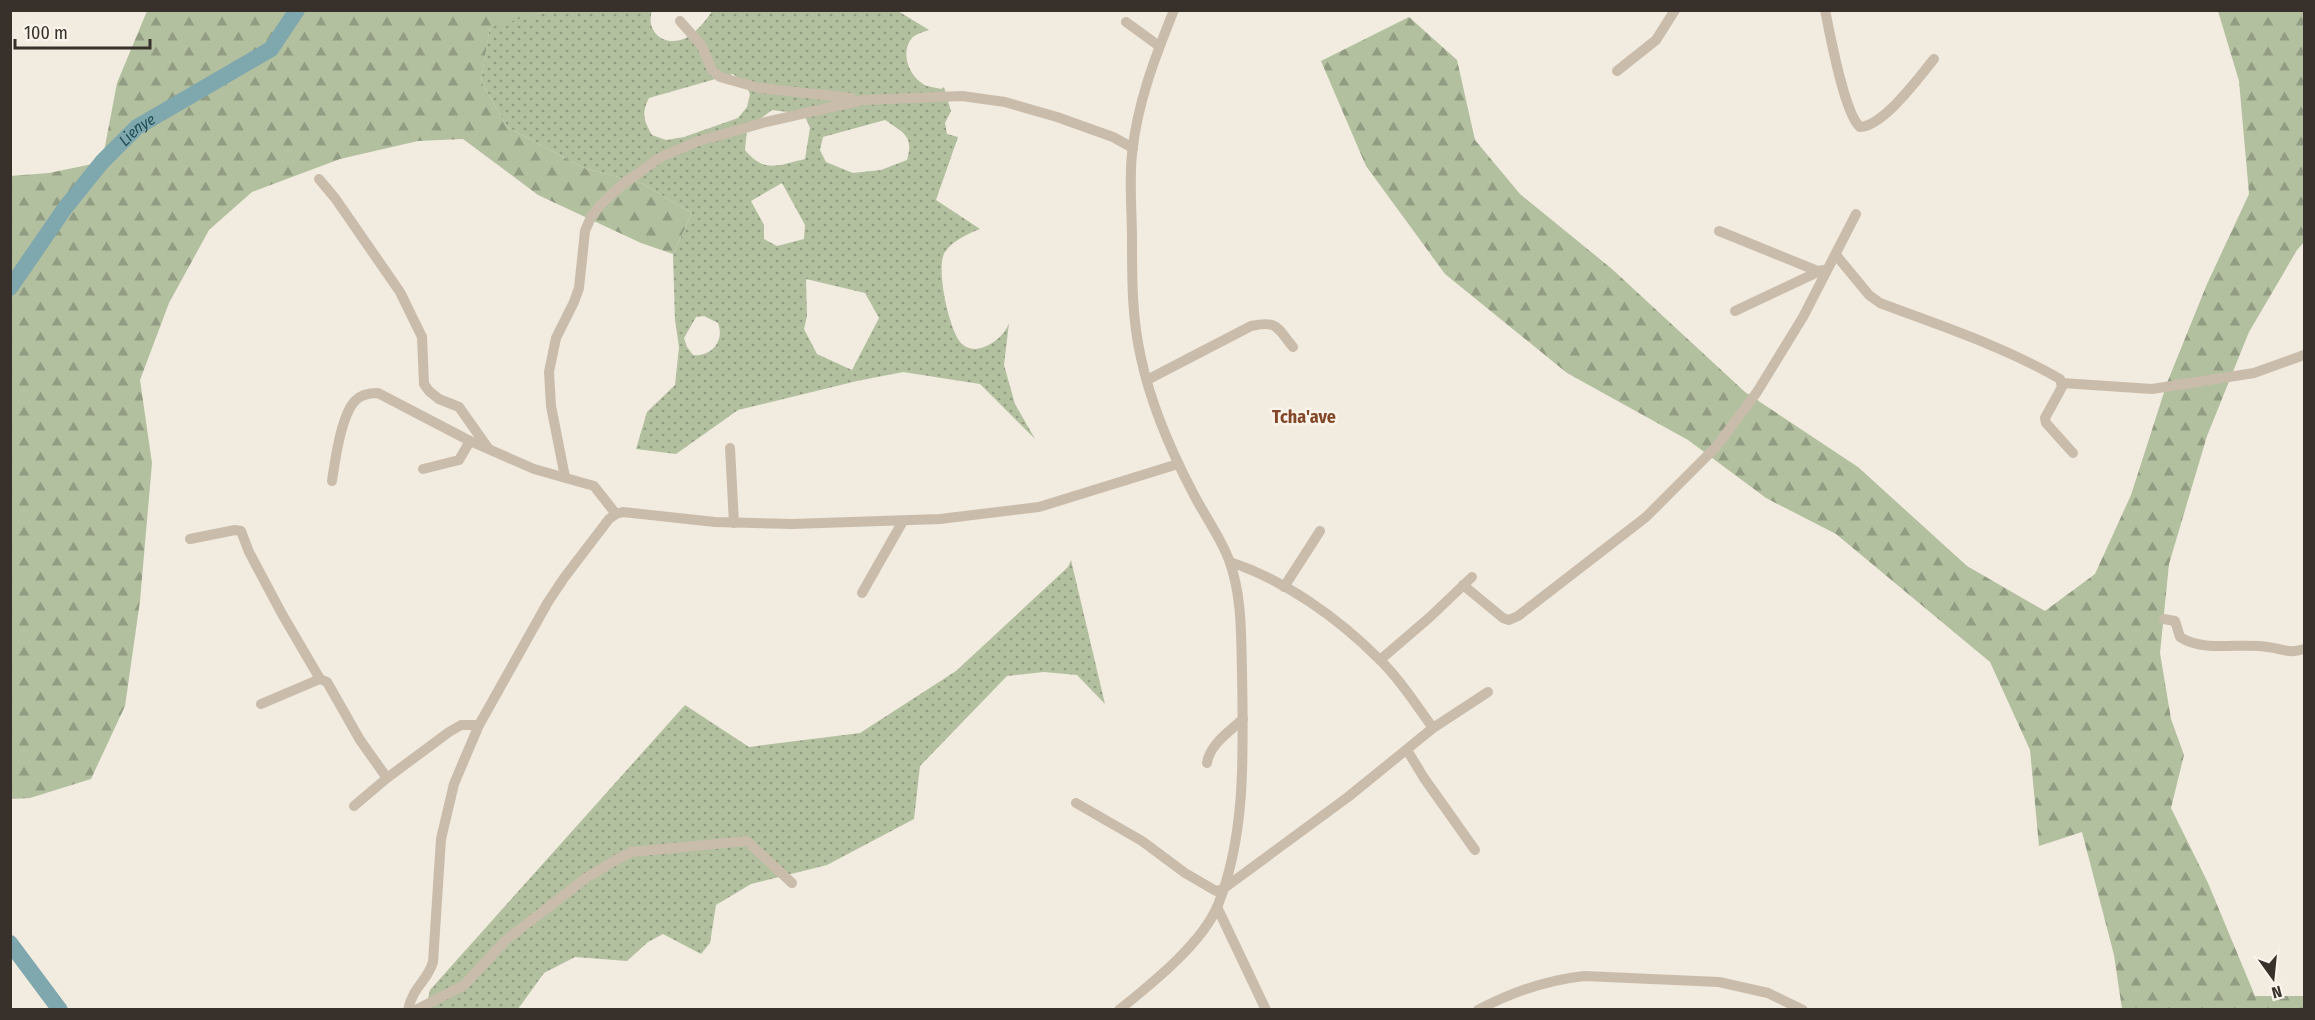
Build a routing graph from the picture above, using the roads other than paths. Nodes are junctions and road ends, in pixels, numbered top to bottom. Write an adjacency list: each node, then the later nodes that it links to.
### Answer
1 (1174, 10): 6 (street)
2 (1675, 10): 8 (street)
3 (1825, 10): 7 (street)
4 (680, 21): 9 (street)
5 (1126, 22): 6 (street)
6 (1159, 46): 10 (street)
7 (1934, 59)
8 (1617, 72)
9 (863, 100): 10 (street); 27 (street)
10 (1133, 148): 19 (street)
11 (319, 179): 22 (street)
12 (1856, 214): 14 (street)
13 (1719, 231): 15 (street)
14 (1836, 255): 15 (street); 20 (street)
15 (1824, 270): 16 (street); 39 (street)
16 (1735, 311)
17 (1293, 346): 19 (street)
18 (2304, 355): 20 (street)
19 (1147, 380): 25 (street)
20 (2062, 383): 24 (street)
21 (470, 441): 22 (street); 26 (street); 28 (street)
22 (488, 448): 27 (street)
23 (730, 448): 31 (street)
24 (2073, 453)
25 (1178, 464): 30 (street); 34 (street)
26 (423, 469)
27 (565, 477): 29 (street)
28 (332, 481)
29 (616, 514): 31 (street); 44 (street)
30 (903, 521): 31 (street); 36 (street)
31 (734, 523)
32 (1320, 531): 35 (street)
33 (190, 539): 40 (street)
34 (1230, 562): 35 (street); 43 (street)
35 (1284, 587): 39 (street)
36 (862, 593)
37 (2164, 619): 38 (street)
38 (2304, 649)
39 (1380, 660): 45 (street)
40 (320, 679): 42 (street); 48 (street)
41 (1488, 692): 45 (street)
42 (261, 704)
43 (1243, 719): 47 (street); 53 (street)
44 (479, 725): 48 (street); 56 (street)
45 (1433, 728): 46 (street)
46 (1407, 750): 51 (street); 53 (street)
47 (1207, 764)
48 (387, 778): 50 (street)
49 (1076, 802): 53 (street)
50 (354, 806)
51 (1475, 850)
52 (792, 883): 57 (street)
53 (1223, 889): 54 (street)
54 (1217, 907): 58 (street); 59 (street)
55 (1482, 1008): 60 (street)
56 (408, 1010)
57 (417, 1010)
58 (1119, 1010)
59 (1266, 1010)
60 (1803, 1010)

